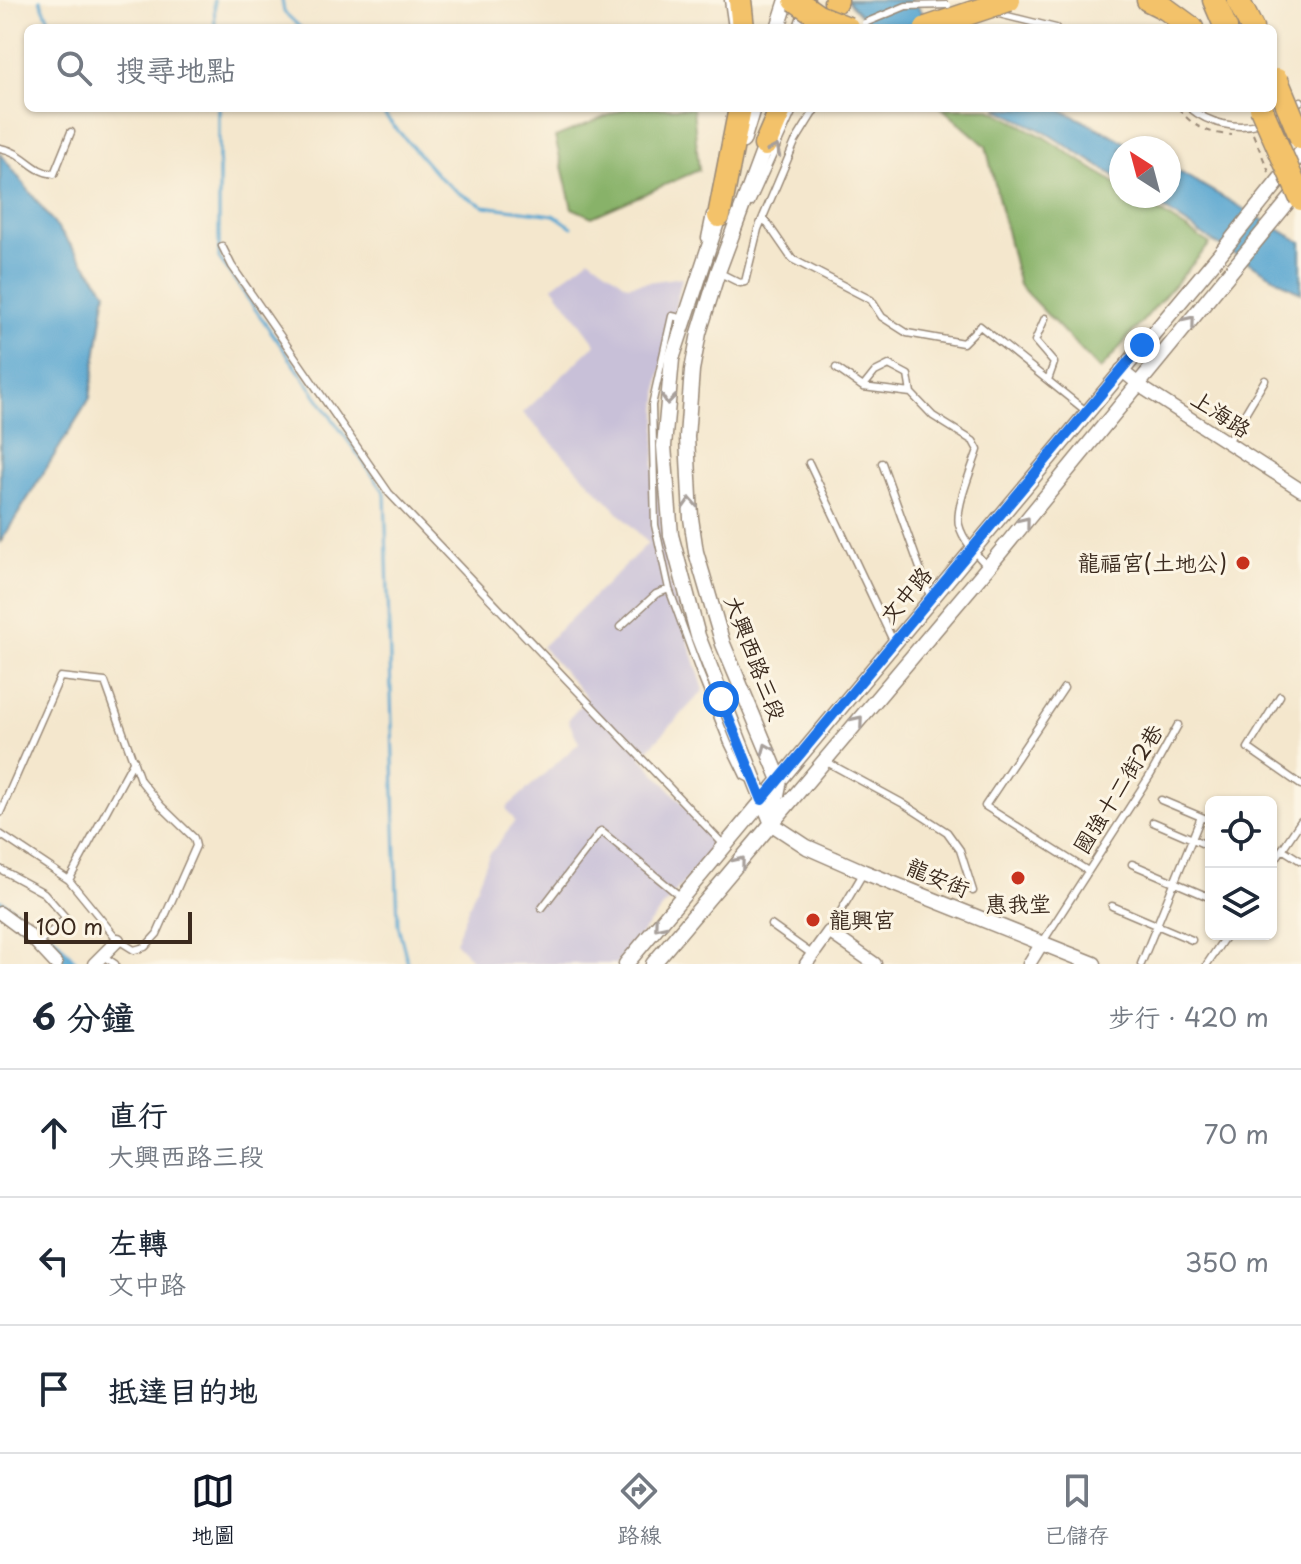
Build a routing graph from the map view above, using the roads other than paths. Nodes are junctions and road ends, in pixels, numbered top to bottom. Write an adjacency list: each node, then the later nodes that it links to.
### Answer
1 (728, 0): 14 (lane)
2 (740, 0): 15 (highway)
3 (787, 0): 16 (street)
4 (795, 0): 18 (highway, bridge)
5 (810, 0): 17 (street)
6 (1009, 0): 20 (highway, bridge)
7 (1148, 0): 22 (highway)
8 (1166, 0): 23 (highway)
9 (1214, 0): 24 (highway)
10 (1238, 0): 25 (highway)
11 (1246, 0): 26 (highway)
12 (958, 6): 19 (lane, bridge)
13 (968, 6): 21 (lane)
14 (731, 24)
15 (743, 24)
16 (779, 24)
17 (802, 24)
18 (838, 24)
19 (865, 24)
20 (938, 24)
21 (1040, 24)
22 (1188, 24)
23 (1190, 24)
24 (1224, 24)
25 (1252, 24)
26 (1253, 24)
27 (1277, 81): 39 (highway, bridge)
28 (1301, 101): 35 (lane)
29 (730, 112): 44 (lane)
30 (739, 112): 45 (highway)
31 (752, 112): 45 (street, 大興西路三段)
32 (777, 112): 40 (highway)
33 (792, 112): 50 (lane, one-way to 33)
34 (814, 112): 46 (lane)
35 (1196, 112)
36 (1252, 112): 43 (highway, bridge)
37 (1263, 112): 43 (highway, bridge)
38 (71, 132): 41 (lane)
39 (1301, 138)
40 (765, 145): 50 (street, 大興西路三段)
41 (0, 148)
42 (1301, 153): 43 (street)
43 (1292, 187): 47 (street, 文中路); 48 (street, 文中路)
44 (714, 193)
45 (715, 212): 51 (street, 大興西路三段)
46 (763, 217): 50 (lane); 56 (lane)
47 (1239, 231): 48 (street); 55 (street, 文中路)
48 (1255, 242): 58 (street, 文中路, one-way to 48)
49 (222, 246): 91 (lane)
50 (718, 272): 51 (lane); 77 (street, 大興西路三段, one-way to 50)
51 (693, 296): 53 (street, 大興西路三段)
52 (1045, 318): 56 (lane)
53 (685, 319): 68 (lane); 78 (street, 大興西路三段, one-way to 78)
54 (836, 368): 59 (lane)
55 (1121, 370): 58 (street, 上海路); 61 (street, 文中路)
56 (1048, 380): 61 (lane)
57 (1265, 380): 62 (lane)
58 (1139, 384): 62 (street, 上海路); 67 (street, 文中路, one-way to 58)
59 (863, 387): 60 (lane); 60 (lane)
60 (911, 393): 66 (lane)
61 (1086, 411): 66 (street, 文中路)
62 (1228, 442): 65 (street, 上海路)
63 (809, 463): 71 (lane)
64 (882, 463): 69 (lane)
65 (1301, 490)
66 (972, 549): 67 (lane); 69 (street, 文中路)
67 (988, 567): 76 (street, 文中路, one-way to 67)
68 (669, 589): 70 (lane); 78 (lane)
69 (931, 599): 71 (street, 文中路)
70 (620, 627)
71 (894, 643): 77 (street, 文中路)
72 (1064, 688): 97 (lane)
73 (1280, 696): 79 (lane)
74 (1178, 725): 97 (lane, 國強十二街2巷)
75 (134, 760): 82 (lane); 99 (lane); 110 (lane)
76 (825, 761): 87 (street, 文中路); 101 (lane)
77 (780, 780): 80 (street, 文中路); 87 (street)
78 (755, 781): 80 (street, 大興西路三段)
79 (1301, 784)
80 (762, 800): 87 (street, 大興西路三段); 91 (street, 文中路)
81 (1161, 800): 83 (lane)
82 (0, 813)
83 (1201, 817): 84 (lane); 89 (lane)
84 (1205, 819)
85 (1301, 821): 92 (lane)
86 (1153, 822): 89 (lane)
87 (772, 824): 98 (street, 龍安街); 120 (street, 文中路, one-way to 87)
88 (0, 834): 99 (lane)
89 (1193, 839): 90 (lane); 100 (lane)
90 (1205, 844)
91 (725, 846): 103 (street, 文中路)
92 (1282, 849): 93 (lane); 94 (lane)
93 (1277, 857)
94 (1301, 861)
95 (1132, 864): 100 (lane)
96 (0, 869): 114 (lane)
97 (1088, 871): 113 (lane, 國強十二街2巷)
98 (864, 872): 109 (lane); 113 (street, 龍安街)
99 (69, 880): 110 (lane)
100 (1175, 882): 102 (lane); 108 (lane)
101 (973, 891)
102 (1205, 895)
103 (682, 898): 105 (lane); 119 (street, 文中路, one-way to 119)
104 (1112, 906): 108 (lane)
105 (542, 908)
106 (0, 913): 114 (street)
107 (771, 925): 115 (lane)
108 (1157, 925): 111 (lane); 124 (lane)
109 (829, 932): 115 (street); 121 (street)
110 (118, 940): 116 (street)
111 (1192, 940)
112 (1223, 940): 125 (lane)
113 (1042, 943): 122 (street); 123 (street, 龍安街)
114 (38, 944): 117 (street)
115 (810, 959)
116 (99, 960): 118 (lane)
117 (56, 964)
118 (115, 964)
119 (626, 964)
120 (653, 964)
121 (875, 964)
122 (1029, 964)
123 (1094, 964)
124 (1141, 964)
125 (1207, 964)

